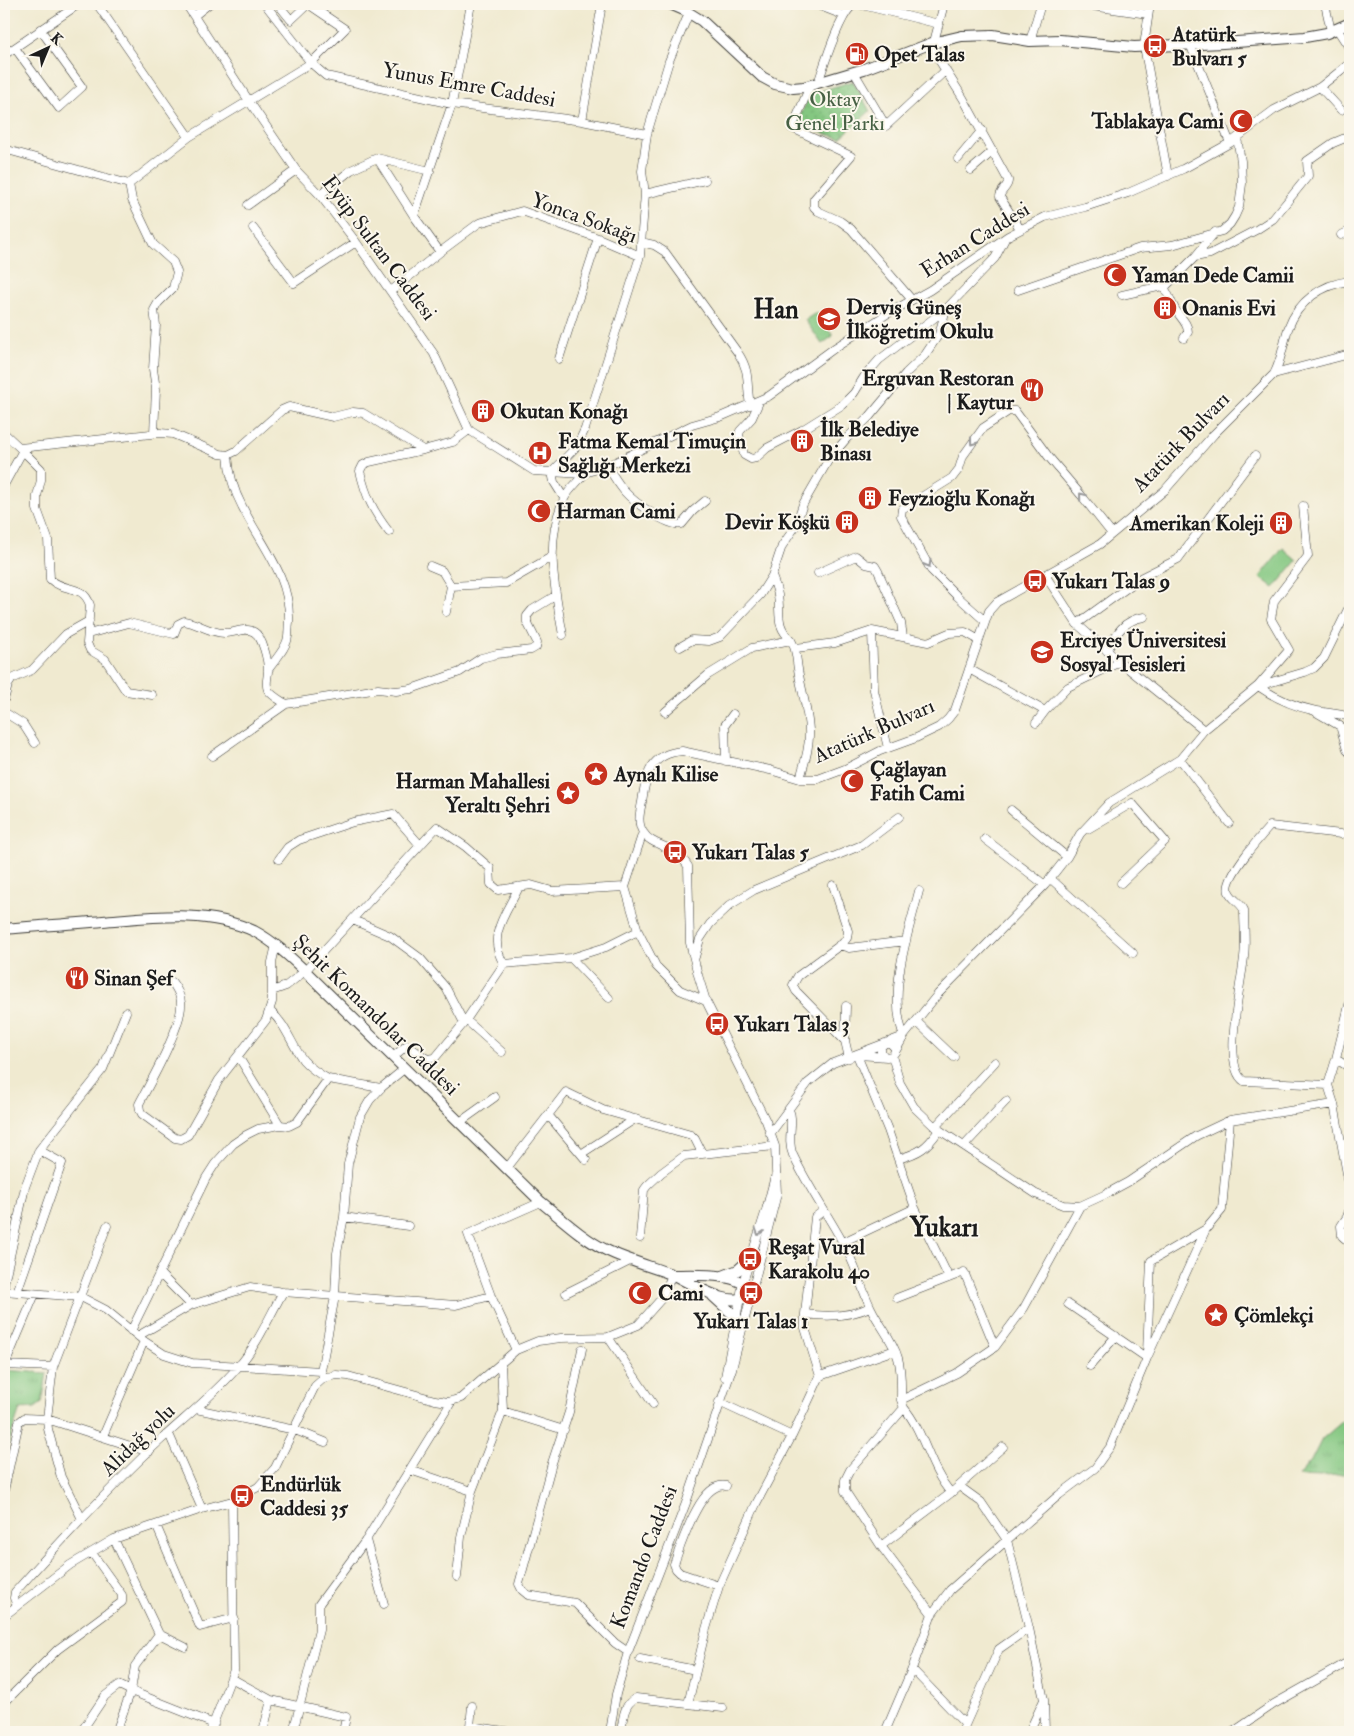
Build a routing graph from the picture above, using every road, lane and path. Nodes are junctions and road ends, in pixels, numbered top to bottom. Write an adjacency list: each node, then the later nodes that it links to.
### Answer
1 (79, 4): 24 (street)
2 (97, 4): 46 (street)
3 (186, 4): 21 (street, Eyüp Sultan Caddesi)
4 (209, 4): 21 (street)
5 (265, 4): 33 (street, Yunus Emre Caddesi)
6 (278, 4): 7 (street)
7 (308, 4): 33 (street)
8 (471, 4): 40 (street)
9 (602, 4): 42 (street, Yunus Emre Caddesi)
10 (670, 4): 18 (main road)
11 (815, 4): 20 (street)
12 (856, 4): 20 (street); 23 (street)
13 (944, 4): 23 (street)
14 (1041, 4): 26 (street)
15 (1078, 4): 19 (street)
16 (1150, 4): 19 (street)
17 (1325, 4): 25 (street)
18 (689, 9): 37 (main road); 44 (street)
19 (1148, 14): 29 (street)
20 (843, 15): 37 (street)
21 (194, 16): 39 (street, Eyüp Sultan Caddesi)
22 (1350, 23): 25 (main road)
23 (939, 24): 27 (street)
24 (40, 29): 30 (street); 30 (street)
25 (1334, 30): 28 (main road); 31 (street)
26 (1030, 41): 27 (main road); 29 (main road)
27 (932, 43): 35 (street); 36 (main road)
28 (1190, 44): 29 (main road); 47 (street)
29 (1144, 46): 55 (street)
30 (15, 48): 32 (street)
31 (1350, 49)
32 (4, 55)
33 (311, 63): 39 (street); 40 (street, Yunus Emre Caddesi)
34 (1350, 63): 38 (street, Erhan Caddesi)
35 (946, 70): 36 (street); 43 (street)
36 (854, 72): 37 (main road)
37 (814, 84): 79 (street)
38 (1320, 87): 41 (street); 47 (street, Erhan Caddesi)
39 (248, 101): 46 (street); 52 (street, Eyüp Sultan Caddesi)
40 (452, 104): 42 (street, Yunus Emre Caddesi); 54 (street)
41 (1341, 110)
42 (582, 122): 44 (street)
43 (982, 130): 49 (street); 51 (street)
44 (647, 134): 58 (street)
45 (1350, 136): 73 (street)
46 (189, 137): 57 (street)
47 (1234, 140): 55 (street, Erhan Caddesi); 65 (street)
48 (4, 149): 57 (street)
49 (993, 151): 53 (street); 63 (street)
50 (377, 158): 54 (street); 59 (street); 61 (street)
51 (958, 159)
52 (296, 170): 59 (street, Eyüp Sultan Caddesi); 60 (street)
53 (971, 170)
54 (430, 171): 61 (street)
55 (1168, 176): 63 (street, Erhan Caddesi)
56 (706, 180): 58 (street)
57 (129, 184): 89 (street)
58 (644, 194): 70 (street)
59 (320, 195): 69 (street, Eyüp Sultan Caddesi)
60 (248, 205)
61 (414, 216): 71 (street)
62 (253, 228): 69 (street)
63 (1020, 229): 67 (street, Erhan Caddesi)
64 (1350, 231): 66 (street)
65 (1215, 232): 73 (street); 76 (street)
66 (1340, 235)
67 (1008, 236): 79 (street, Erhan Caddesi); 80 (street)
68 (598, 238): 71 (street, Yonca Sokağı); 72 (street, Yonca Sokağı); 83 (street)
69 (356, 242): 77 (street, Eyüp Sultan Caddesi)
70 (641, 242): 72 (street); 86 (street)
71 (440, 252): 77 (street, Yonca Sokağı)
72 (640, 256): 95 (street)
73 (1195, 256): 75 (street)
74 (1350, 281): 84 (street, Atatürk Bulvarı)
75 (1163, 286): 78 (street); 81 (street)
76 (1018, 290)
77 (391, 291): 87 (street, Eyüp Sultan Caddesi)
78 (1122, 295)
79 (912, 300): 85 (street, Erhan Caddesi)
80 (946, 309): 85 (street); 107 (street)
81 (1184, 338)
82 (1350, 354): 84 (street)
83 (560, 359)
84 (1274, 374): 102 (street, Atatürk Bulvarı)
85 (760, 400): 86 (street, Erhan Caddesi)
86 (750, 405): 94 (street, Erhan Caddesi)
87 (469, 430): 91 (street); 95 (street)
88 (4, 433): 90 (street)
89 (154, 433): 90 (street); 92 (street)
90 (21, 450): 97 (street); 113 (street)
91 (422, 450): 92 (street); 101 (street)
92 (228, 455): 127 (street)
93 (1255, 456): 115 (street)
94 (607, 466): 96 (street, Erhan Caddesi); 99 (street)
95 (552, 472): 96 (street, Erhan Caddesi); 98 (street)
96 (586, 472): 98 (street)
97 (4, 485)
98 (564, 498): 103 (street)
99 (705, 501)
100 (1303, 506): 128 (street)
101 (389, 532)
102 (1112, 534): 106 (street, Atatürk Bulvarı); 114 (street, one-way to 114)
103 (553, 556): 108 (street); 109 (street)
104 (430, 566): 108 (street)
105 (818, 573): 119 (street)
106 (1046, 575): 114 (street, Atatürk Bulvarı); 115 (street)
107 (772, 576): 120 (street); 122 (street)
108 (451, 586): 111 (street)
109 (555, 596): 118 (street); 131 (street)
110 (1350, 605): 128 (street)
111 (446, 612)
112 (1144, 617): 124 (street)
113 (89, 621): 117 (street); 130 (street)
114 (985, 621): 121 (street, Atatürk Bulvarı)
115 (1077, 624): 124 (street)
116 (872, 631): 119 (street); 123 (street); 141 (street)
117 (88, 634): 127 (street); 129 (street)
118 (563, 635)
119 (903, 637): 121 (street)
120 (791, 640): 123 (street); 135 (street)
121 (979, 640): 126 (street, Atatürk Bulvarı)
122 (680, 647)
123 (796, 648): 146 (street)
124 (1107, 652): 125 (street)
125 (1120, 662): 133 (street); 139 (street)
126 (969, 669): 133 (street); 141 (street, Atatürk Bulvarı)
127 (268, 670): 131 (street)
128 (1258, 686): 132 (street); 139 (street)
129 (152, 695)
130 (4, 700)
131 (286, 704): 143 (street)
132 (1312, 710): 137 (street); 142 (street)
133 (1045, 711): 138 (street)
134 (4, 712): 140 (street)
135 (665, 712)
136 (733, 714): 145 (street)
137 (1350, 717)
138 (1036, 723)
139 (1204, 730): 144 (street)
140 (35, 743)
141 (888, 748): 146 (street, Atatürk Bulvarı)
142 (1350, 753)
143 (212, 756)
144 (1180, 759): 149 (street); 151 (street)
145 (726, 761): 146 (street, Atatürk Bulvarı); 150 (street, Atatürk Bulvarı)
146 (800, 779)
147 (1011, 810): 155 (street)
148 (899, 817): 172 (street)
149 (1229, 823)
150 (642, 832): 162 (street, Atatürk Bulvarı); 172 (street)
151 (1080, 834): 155 (street); 158 (street)
152 (1341, 834): 199 (street)
153 (984, 839): 160 (street)
154 (420, 845): 156 (street); 161 (street); 164 (street)
155 (1067, 857): 157 (street)
156 (279, 859)
157 (1051, 878): 160 (street); 170 (street)
158 (1121, 883)
159 (833, 885): 169 (street)
160 (1045, 885): 183 (street)
161 (519, 887): 162 (street); 173 (street)
162 (625, 887): 166 (street)
163 (919, 891): 167 (street)
164 (353, 920): 174 (street); 184 (street)
165 (4, 929): 168 (main road, Şehit Komandolar Caddesi)
166 (638, 931): 171 (street); 178 (street)
167 (906, 941): 169 (street); 185 (street)
168 (276, 945): 174 (main road, Şehit Komandolar Caddesi); 176 (street)
169 (839, 946): 186 (street)
170 (1133, 953)
171 (571, 958): 173 (street); 177 (street)
172 (694, 959): 178 (street)
173 (504, 964): 184 (street)
174 (304, 971): 176 (street); 192 (main road, Şehit Komandolar Caddesi)
175 (172, 982): 190 (street)
176 (272, 991): 181 (street)
177 (609, 998)
178 (706, 1001): 211 (street)
179 (1350, 1001): 194 (street)
180 (846, 1006): 186 (street)
181 (270, 1011): 190 (street); 198 (street)
182 (126, 1012): 214 (street)
183 (916, 1021): 185 (street); 193 (street)
184 (465, 1022): 188 (street); 192 (street)
185 (904, 1036): 187 (street); 189 (street)
186 (845, 1041): 191 (street)
187 (885, 1043): 189 (street); 189 (street); 191 (street)
188 (502, 1052)
189 (891, 1055): 191 (street); 210 (street)
190 (238, 1056): 209 (street)
191 (853, 1056): 204 (street); 216 (street)
192 (392, 1057): 197 (main road, Şehit Komandolar Caddesi)
193 (954, 1057)
194 (1336, 1059): 196 (street); 199 (street)
195 (995, 1062): 210 (street)
196 (1350, 1068)
197 (404, 1069): 200 (street); 208 (main road, Şehit Komandolar Caddesi)
198 (328, 1080): 200 (street); 209 (street)
199 (1328, 1085): 203 (street)
200 (380, 1088): 225 (street)
201 (495, 1097): 208 (street)
202 (1006, 1101): 213 (street)
203 (1334, 1104): 207 (street); 219 (street)
204 (788, 1110): 211 (street); 224 (street)
205 (549, 1116): 206 (street); 206 (street); 217 (street)
206 (635, 1119): 215 (street)
207 (1230, 1120): 221 (street); 228 (street)
208 (460, 1122): 217 (main road, Şehit Komandolar Caddesi)
209 (280, 1125): 234 (street)
210 (937, 1128): 213 (street); 216 (street)
211 (770, 1134): 212 (street)
212 (775, 1146): 215 (street); 218 (street)
213 (964, 1146): 221 (street)
214 (39, 1150): 239 (street); 241 (street)
215 (702, 1153): 229 (street)
216 (898, 1159): 222 (street)
217 (507, 1168): 220 (main road, Şehit Komandolar Caddesi)
218 (776, 1170): 232 (street, one-way to 232); 244 (street)
219 (1350, 1190)
220 (541, 1202): 233 (main road, Şehit Komandolar Caddesi); 247 (street)
221 (1080, 1206): 260 (street)
222 (914, 1208): 230 (street); 237 (street)
223 (1350, 1208): 231 (street)
224 (823, 1211): 230 (street); 255 (street)
225 (344, 1216): 227 (street); 246 (street)
226 (107, 1226): 249 (street)
227 (408, 1226)
228 (1206, 1229): 264 (street); 264 (street)
229 (640, 1238)
230 (843, 1242): 254 (street)
231 (1350, 1243)
232 (750, 1259): 236 (main road); 238 (street)
233 (632, 1260): 235 (main road, Şehit Komandolar Caddesi); 243 (street)
234 (160, 1274): 253 (street); 257 (street)
235 (672, 1275): 236 (main road); 248 (main road); 259 (street)
236 (723, 1276): 238 (main road)
237 (949, 1278): 250 (street); 260 (street)
238 (743, 1282): 244 (main road); 251 (street)
239 (4, 1284)
240 (4, 1291): 241 (street)
241 (17, 1292): 245 (street)
242 (283, 1292): 246 (street); 253 (street); 269 (street, Alidağ yolu)
243 (566, 1293)
244 (751, 1293): 251 (main road); 272 (street)
245 (35, 1294): 249 (street); 266 (street)
246 (335, 1296): 247 (street); 270 (street)
247 (490, 1296): 262 (street)
248 (713, 1296): 251 (main road); 256 (main road)
249 (81, 1297): 257 (street); 268 (street)
250 (897, 1298)
251 (739, 1300): 256 (street)
252 (1068, 1304): 258 (street)
253 (191, 1306): 257 (street)
254 (870, 1307): 255 (street); 263 (street)
255 (805, 1314): 271 (street)
256 (737, 1318): 272 (street)
257 (138, 1336): 269 (street); 282 (street)
258 (1116, 1336): 264 (street); 267 (street)
259 (608, 1337): 262 (street); 274 (street)
260 (995, 1347): 275 (street)
261 (582, 1349): 280 (street)
262 (516, 1350): 265 (street)
263 (895, 1350): 271 (street); 275 (street)
264 (1146, 1358): 299 (street)
265 (501, 1362): 273 (street); 277 (street)
266 (4, 1365): 268 (street)
267 (1090, 1366)
268 (53, 1367): 278 (street)
269 (239, 1367): 270 (street); 276 (street, Alidağ yolu)
270 (323, 1375): 273 (street); 279 (street)
271 (820, 1376): 283 (street)
272 (720, 1399): 283 (street); 312 (street, Komando Caddesi)
273 (452, 1401): 287 (street)
274 (652, 1404)
275 (902, 1404): 292 (street); 300 (street)
276 (196, 1409): 279 (street); 281 (street, Alidağ yolu)
277 (503, 1411): 280 (street); 290 (street)
278 (47, 1419): 282 (street); 291 (street); 295 (street)
279 (295, 1430): 284 (street); 293 (street)
280 (564, 1430): 312 (street)
281 (168, 1434): 286 (street, Alidağ yolu); 294 (street)
282 (103, 1436): 286 (street)
283 (792, 1436): 303 (street)
284 (325, 1442)
285 (1003, 1447): 289 (street)
286 (149, 1452): 295 (street, Alidağ yolu)
287 (410, 1470): 290 (street); 298 (street)
288 (726, 1486): 303 (street)
289 (959, 1486): 292 (street); 299 (street)
290 (472, 1491): 302 (street)
291 (4, 1492)
292 (951, 1493): 300 (street)
293 (232, 1500): 294 (street); 308 (street)
294 (202, 1509): 296 (street)
295 (82, 1519): 305 (street, Alidağ yolu)
296 (156, 1525): 297 (street); 308 (street)
297 (114, 1539): 301 (street); 310 (street)
298 (366, 1540): 304 (street); 323 (street)
299 (1007, 1540): 306 (street); 309 (street)
300 (881, 1546): 306 (street)
301 (92, 1553): 305 (street); 321 (street)
302 (457, 1577)
303 (719, 1586): 316 (street)
304 (384, 1604)
305 (17, 1606): 307 (street)
306 (932, 1614): 315 (street)
307 (4, 1616)
308 (234, 1618): 317 (street)
309 (1029, 1628): 320 (street); 326 (street)
310 (159, 1634): 311 (street); 318 (street)
311 (185, 1648)
312 (628, 1652): 336 (street, Komando Caddesi)
313 (640, 1659): 316 (street)
314 (1350, 1661): 342 (street)
315 (912, 1669): 326 (street); 338 (street)
316 (696, 1670): 322 (street)
317 (231, 1678): 319 (street); 328 (street)
318 (131, 1690): 328 (street); 329 (street); 330 (street)
319 (271, 1700): 323 (street); 331 (street)
320 (1044, 1700): 340 (street); 341 (street)
321 (4, 1703)
322 (688, 1704): 325 (street); 337 (street)
323 (299, 1706): 332 (street); 333 (street)
324 (472, 1706): 327 (street)
325 (723, 1708)
326 (965, 1724): 339 (street)
327 (470, 1726): 334 (street); 335 (street)
328 (212, 1728)
329 (81, 1732)
330 (116, 1732)
331 (263, 1732)
332 (292, 1732)
333 (343, 1732)
334 (463, 1732)
335 (511, 1732)
336 (610, 1732)
337 (620, 1732)
338 (885, 1732)
339 (962, 1732)
340 (1029, 1732)
341 (1045, 1732)
342 (1233, 1732)

